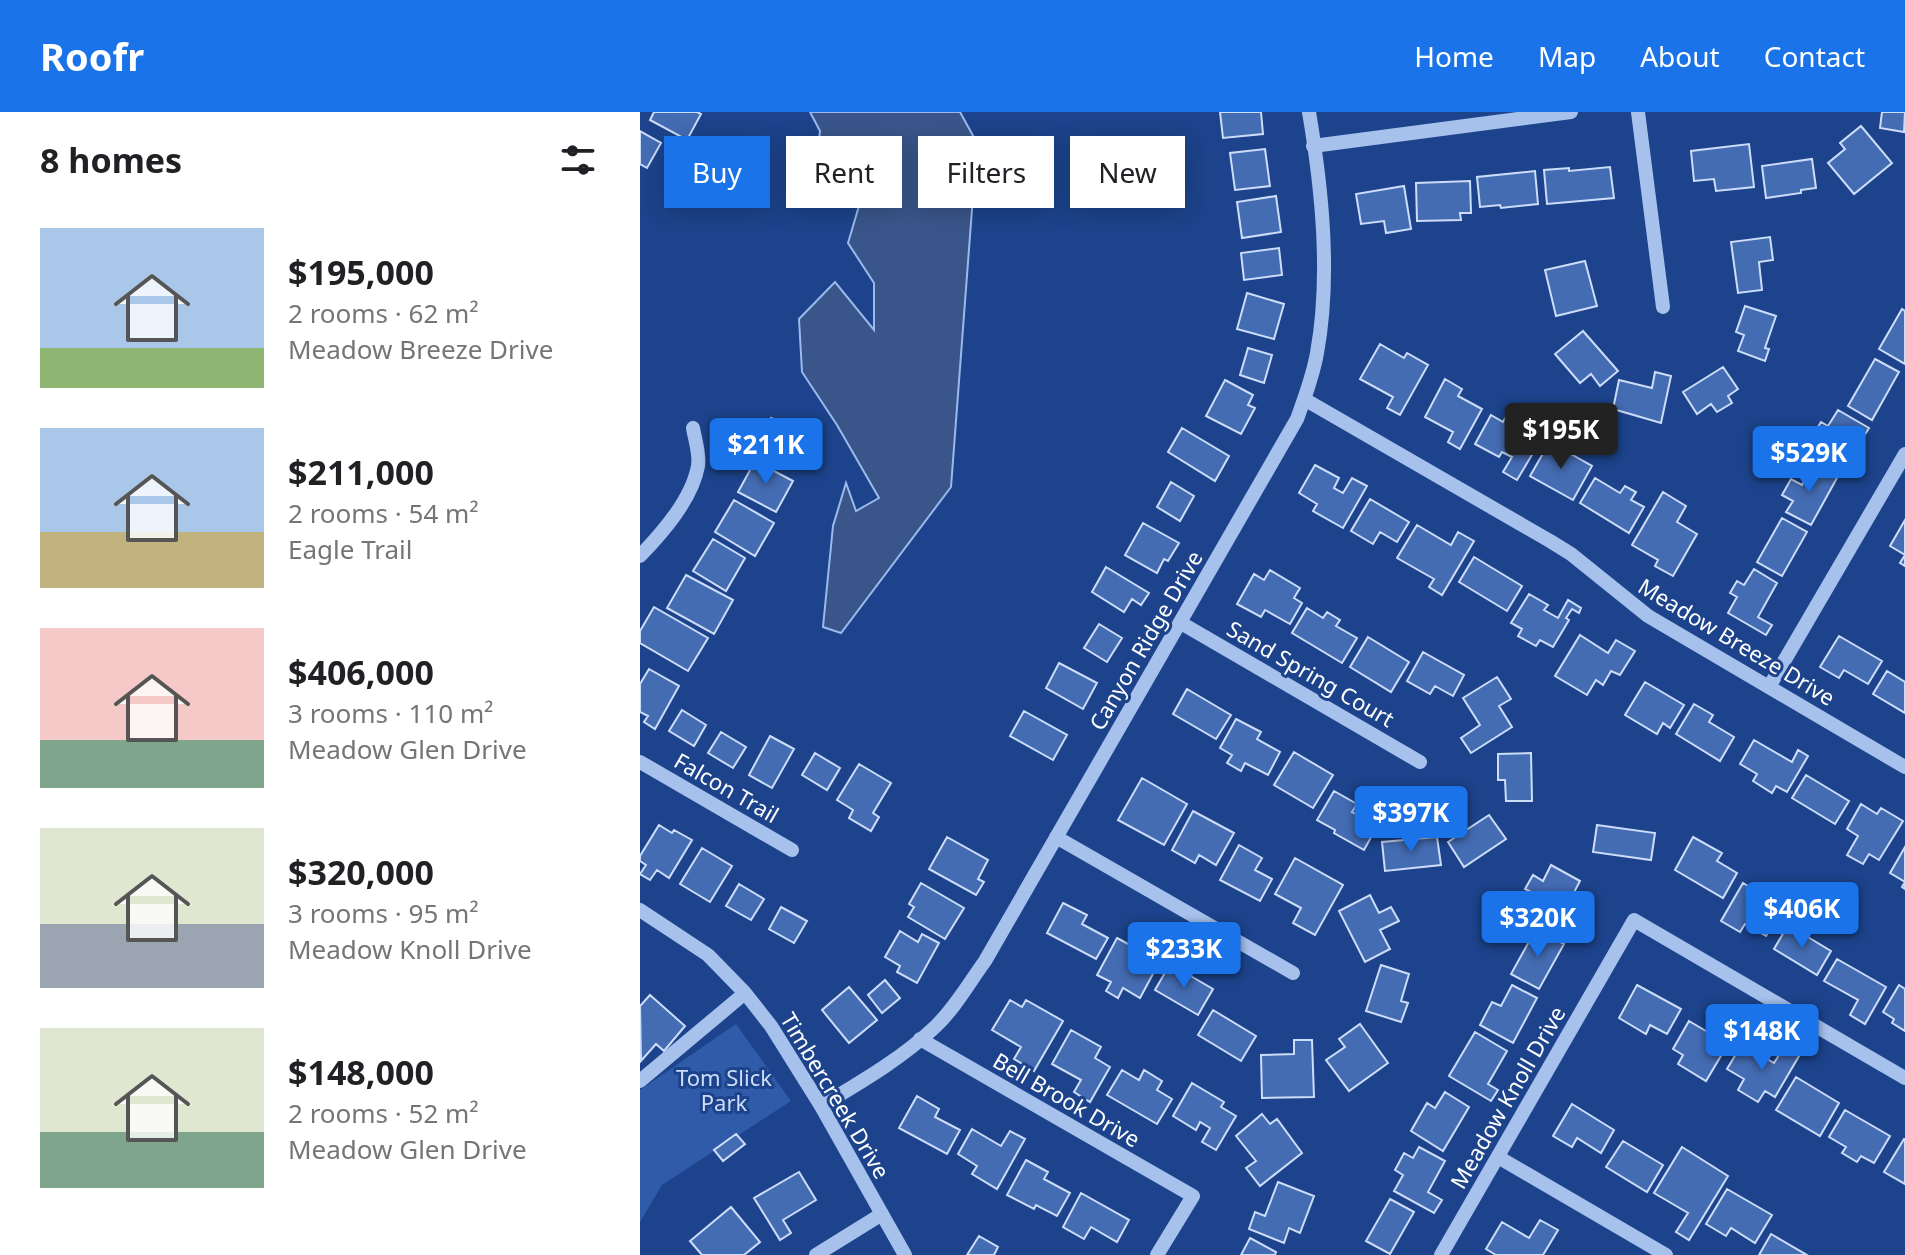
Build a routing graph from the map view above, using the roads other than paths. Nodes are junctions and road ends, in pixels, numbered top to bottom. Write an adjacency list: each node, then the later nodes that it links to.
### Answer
1 (1309, 112): 4 (street, Canyon Ridge Drive)
2 (1571, 112): 4 (street)
3 (1638, 112): 5 (street)
4 (1313, 146): 6 (street, Canyon Ridge Drive)
5 (1663, 307)
6 (1304, 399): 10 (street, Canyon Ridge Drive); 11 (street, Meadow Breeze Drive)
7 (693, 428): 9 (street)
8 (1905, 455): 11 (street)
9 (640, 556)
10 (1181, 623): 13 (street, Sand Spring Court); 15 (street, Canyon Ridge Drive)
11 (1769, 687): 14 (street, Meadow Breeze Drive)
12 (640, 762): 16 (street, Falcon Trail)
13 (1420, 762)
14 (1905, 767)
15 (1056, 837): 18 (street); 20 (street, Canyon Ridge Drive)
16 (792, 850)
17 (640, 910): 19 (street, Timbercreek Drive)
18 (1293, 973)
19 (745, 993): 22 (street); 23 (street, Timbercreek Drive)
20 (920, 1039): 23 (street, Canyon Ridge Drive); 28 (street, Bell Brook Drive)
21 (1905, 1078): 24 (street, Meadow Knoll Drive)
22 (640, 1081)
23 (821, 1106): 25 (street, Timbercreek Drive)
24 (1498, 1157): 29 (street, Meadow Knoll Drive); 30 (street)
25 (882, 1214): 26 (street); 27 (street, Timbercreek Drive)
26 (816, 1255)
27 (905, 1255)
28 (1157, 1255)
29 (1441, 1255)
30 (1666, 1255)

